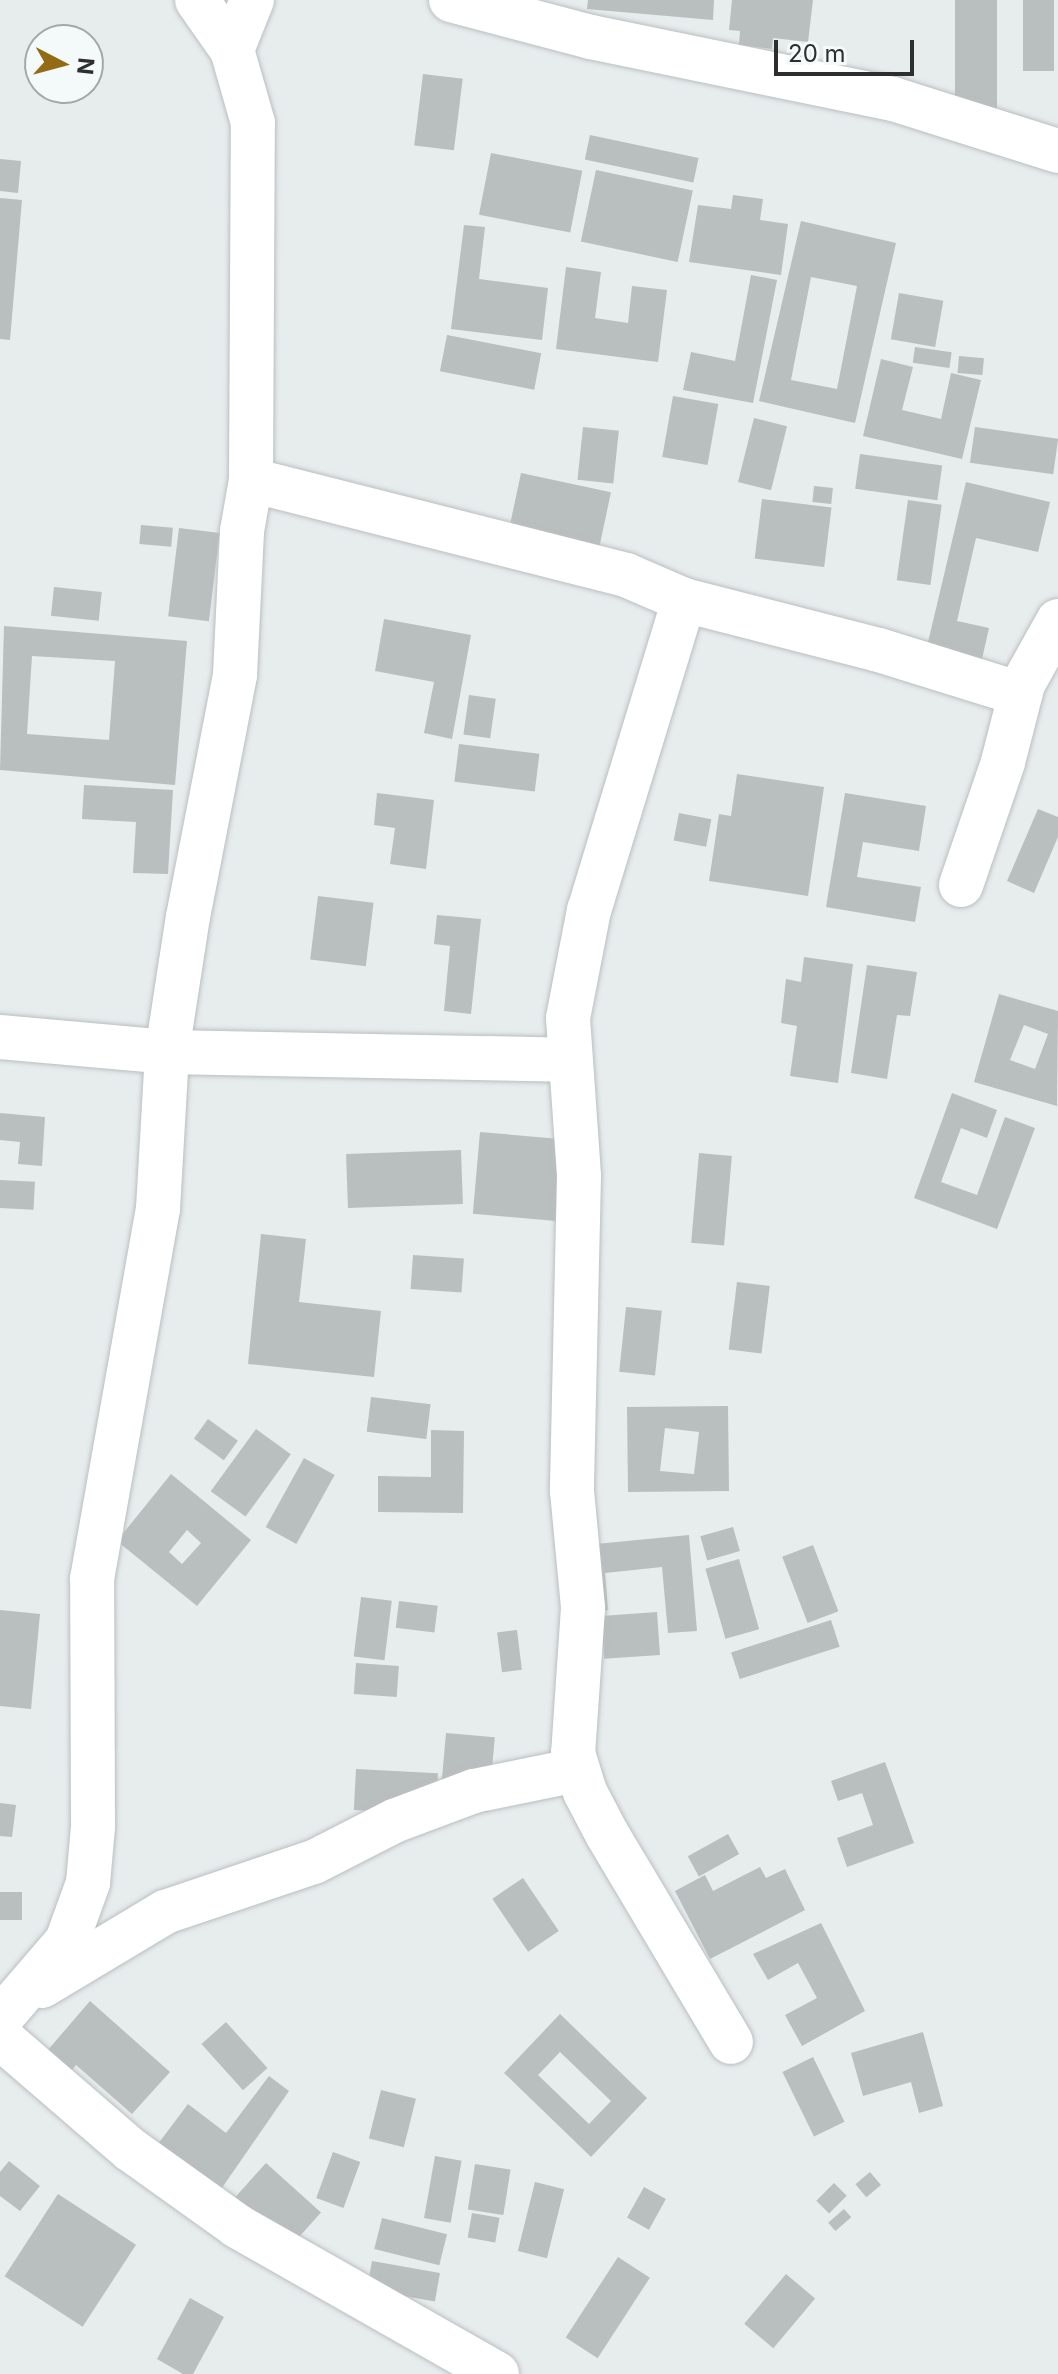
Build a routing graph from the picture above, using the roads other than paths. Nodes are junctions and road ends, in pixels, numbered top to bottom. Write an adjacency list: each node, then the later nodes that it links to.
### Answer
1 (197, 0): 4 (street)
2 (252, 0): 4 (street)
3 (451, 0): 5 (street)
4 (232, 50): 6 (street)
5 (1058, 151)
6 (251, 480): 7 (street); 12 (street)
7 (684, 600): 9 (street); 13 (street)
8 (1058, 621): 9 (street)
9 (1020, 694): 10 (street)
10 (961, 885)
11 (0, 1037): 12 (street)
12 (167, 1052): 13 (street); 15 (street)
13 (567, 1060): 14 (street)
14 (577, 1770): 15 (street); 17 (street)
15 (10, 2009)
16 (0, 2037): 18 (street)
17 (731, 2042)
18 (497, 2374)

